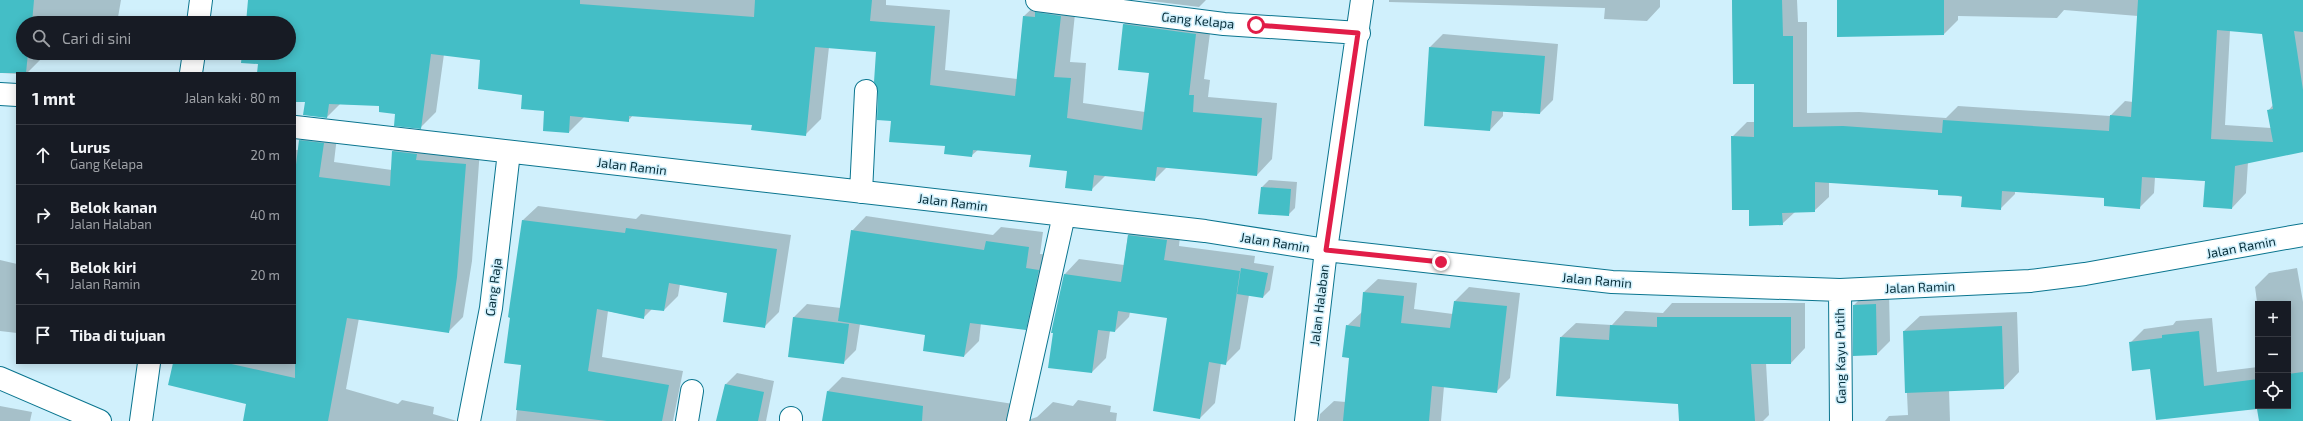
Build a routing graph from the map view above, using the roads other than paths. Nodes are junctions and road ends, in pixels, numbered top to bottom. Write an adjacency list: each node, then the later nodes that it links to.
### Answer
1 (201, 0): 4 (street)
2 (1038, 0): 5 (street, Gang Kelapa)
3 (1362, 0): 5 (street, Jalan Halaban)
4 (199, 16)
5 (1358, 33): 16 (street, Jalan Halaban)
6 (193, 60): 7 (street)
7 (191, 72)
8 (866, 91): 13 (street)
9 (0, 94): 10 (street)
10 (16, 95)
11 (296, 127): 12 (street, Jalan Ramin)
12 (509, 152): 13 (street, Jalan Ramin); 23 (street, Gang Raja)
13 (861, 192): 14 (street, Jalan Ramin)
14 (1064, 215): 16 (street, Jalan Ramin); 25 (street)
15 (2303, 235): 17 (street, Jalan Ramin)
16 (1326, 250): 17 (street, Jalan Ramin); 26 (street, Jalan Halaban)
17 (1840, 290): 27 (street, Gang Kayu Putih)
18 (149, 364): 22 (street)
19 (0, 378): 21 (street)
20 (692, 391): 24 (street)
21 (100, 421)
22 (141, 421)
23 (469, 421)
24 (687, 421)
25 (1018, 421)
26 (1306, 421)
27 (1841, 421)

